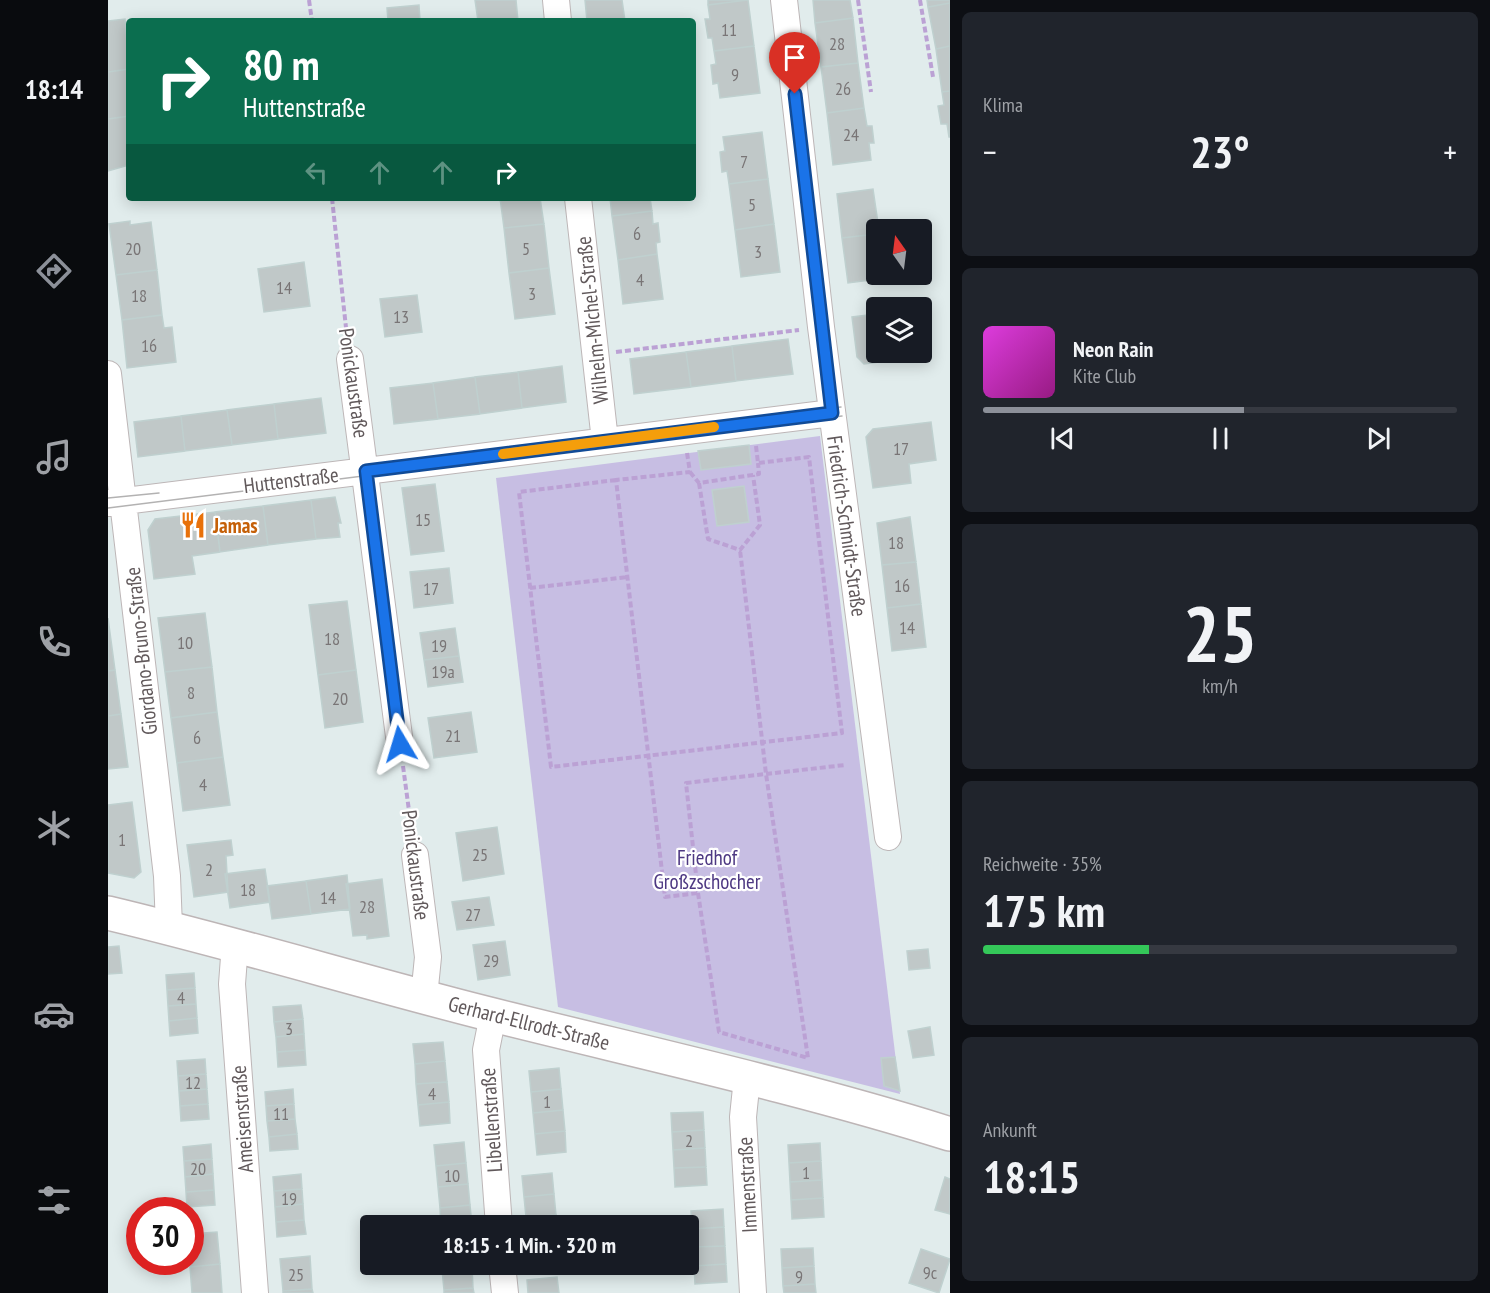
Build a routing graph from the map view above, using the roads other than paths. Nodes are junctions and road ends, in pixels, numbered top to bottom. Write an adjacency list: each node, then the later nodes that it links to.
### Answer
1 (556, 0): 3 (street)
2 (784, 0): 7 (street, Friedrich-Schmidt-Straße)
3 (558, 18)
4 (578, 201): 8 (street, Wilhelm-Michel-Straße)
5 (350, 359): 9 (street, Ponickaustraße)
6 (108, 374): 10 (street, Giordano-Bruno-Straße)
7 (832, 413): 8 (street, Huttenstraße); 12 (street, Friedrich-Schmidt-Straße)
8 (605, 441): 9 (street, Huttenstraße)
9 (366, 471): 10 (street, Huttenstraße); 11 (street, Ponickaustraße)
10 (116, 502): 15 (street, Giordano-Bruno-Straße)
11 (400, 744)
12 (888, 837)
13 (415, 855): 17 (street, Ponickaustraße)
14 (108, 913): 15 (main road, Gerhard-Ellrodt-Straße)
15 (169, 927): 16 (main road, Gerhard-Ellrodt-Straße)
16 (235, 945): 17 (main road, Gerhard-Ellrodt-Straße); 23 (street, Ameisenstraße)
17 (424, 997): 18 (main road, Gerhard-Ellrodt-Straße)
18 (493, 1015): 19 (main road, Gerhard-Ellrodt-Straße); 21 (street, Libellenstraße)
19 (747, 1078): 20 (main road, Gerhard-Ellrodt-Straße); 25 (street, Immenstraße)
20 (950, 1134)
21 (498, 1215)
22 (503, 1275): 24 (street)
23 (255, 1293)
24 (505, 1293)
25 (753, 1293)

